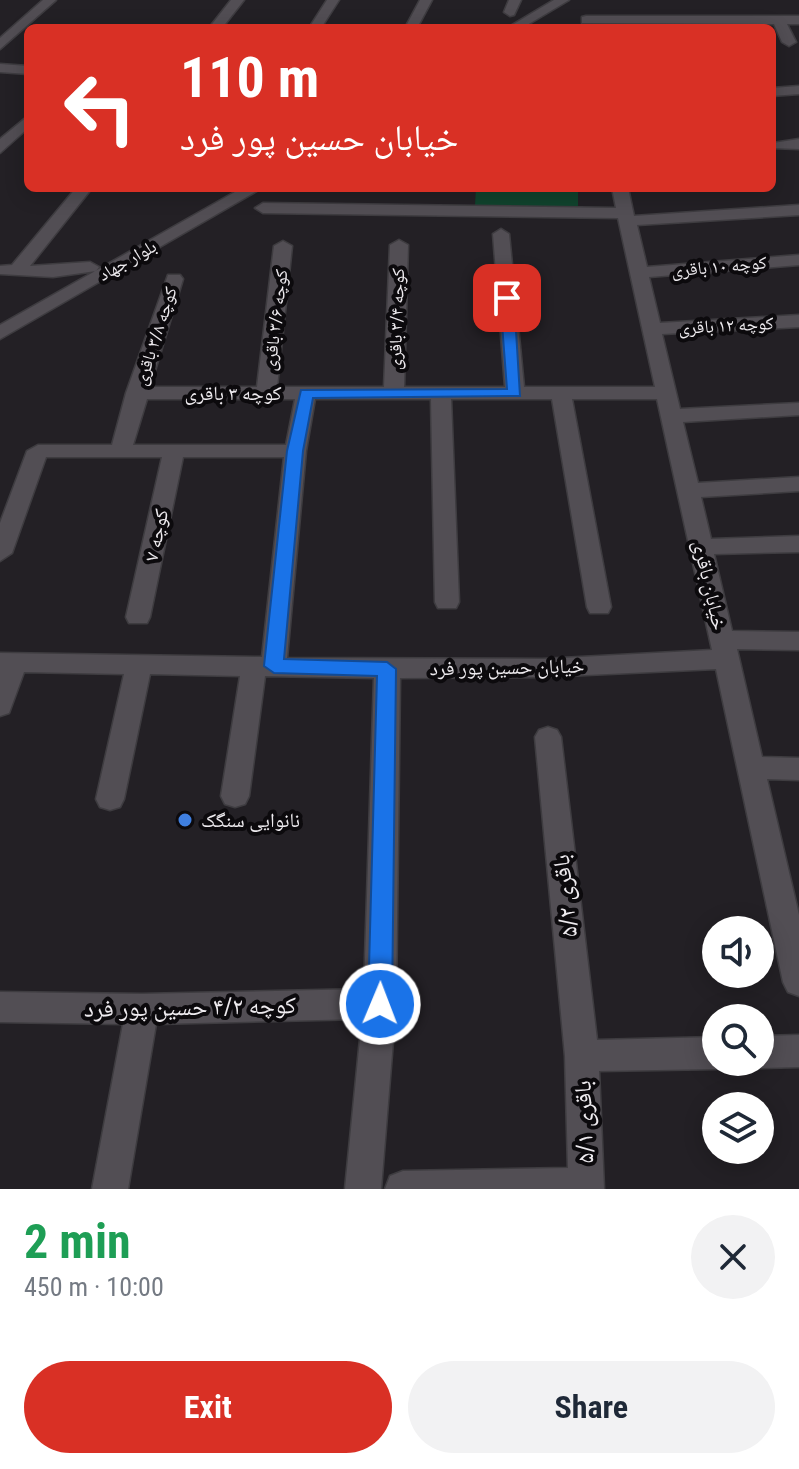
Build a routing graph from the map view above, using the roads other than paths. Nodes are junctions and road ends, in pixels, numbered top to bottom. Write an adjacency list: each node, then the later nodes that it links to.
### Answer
1 (50, 0): 9 (street)
2 (238, 0): 10 (street)
3 (563, 0): 13 (street)
4 (331, 3): 11 (street)
5 (422, 6): 12 (street)
6 (585, 14): 14 (street); 15 (street)
7 (779, 20): 8 (street); 15 (street); 17 (street)
8 (799, 20)
9 (29, 24)
10 (218, 24)
11 (318, 24)
12 (413, 24)
13 (520, 24)
14 (548, 24)
15 (723, 24)
16 (22, 32): 18 (street)
17 (789, 42)
18 (0, 45)
19 (0, 68): 20 (street)
20 (24, 70)
21 (799, 90): 22 (street)
22 (776, 92)
23 (24, 124): 26 (street)
24 (799, 144): 25 (street)
25 (778, 146)
26 (0, 148)
27 (80, 192): 39 (street)
28 (221, 192): 38 (street, بلوار جهاد)
29 (247, 192): 46 (street, بلوار جهاد)
30 (621, 192): 33 (street, خیابان باقری)
31 (263, 208): 33 (street)
32 (799, 210): 33 (street)
33 (627, 217): 40 (street, خیابان باقری)
34 (501, 234): 50 (street)
35 (399, 245): 53 (street, کوچه ۳/۴ باقری)
36 (283, 246): 52 (street, کوچه ۳/۶ باقری)
37 (799, 260): 40 (street, کوچه ۱۰ باقری)
38 (90, 267): 39 (street); 42 (street, بلوار جهاد)
39 (8, 270): 42 (street)
40 (639, 273): 45 (street, خیابان باقری)
41 (174, 279): 47 (street, کوچه ۳/۸ باقری)
42 (27, 302): 43 (street, بلوار جهاد)
43 (0, 317)
44 (799, 321): 45 (street, کوچه ۱۲ باقری)
45 (652, 329): 54 (street, خیابان باقری)
46 (0, 333)
47 (136, 393): 52 (street, کوچه ۳ باقری); 58 (street, کوچه ۳/۸ باقری)
48 (306, 393): 52 (street, کوچه ۳ باقری); 53 (street, کوچه ۳ باقری); 56 (street)
49 (441, 393): 50 (street, کوچه ۳ باقری); 53 (street, کوچه ۳ باقری); 64 (street)
50 (515, 393): 51 (street, کوچه ۳ باقری)
51 (561, 393): 54 (street, کوچه ۳ باقری); 65 (street)
52 (266, 394)
53 (394, 394)
54 (669, 405): 55 (street, کوچه ۳ باقری); 60 (street, خیابان باقری)
55 (799, 409)
56 (295, 451): 57 (street); 71 (street)
57 (174, 452): 58 (street); 66 (street, کوچه ۷)
58 (120, 453): 63 (street)
59 (799, 484): 60 (street)
60 (688, 491): 62 (street, خیابان باقری)
61 (799, 544): 62 (street)
62 (701, 547): 68 (street, خیابان باقری)
63 (0, 553)
64 (447, 602)
65 (599, 607)
66 (138, 617)
67 (799, 641): 68 (street, خیابان حسین پور فرد)
68 (724, 650): 72 (street, خیابان حسین پور فرد); 75 (street, خیابان باقری)
69 (7, 662): 70 (street, خیابان حسین پور فرد); 73 (street)
70 (139, 665): 71 (street, خیابان حسین پور فرد); 78 (street)
71 (264, 666): 72 (street, خیابان حسین پور فرد); 77 (street)
72 (387, 669): 81 (street)
73 (0, 706)
74 (548, 737): 87 (street, باقری ۵/۲)
75 (751, 768): 76 (street); 79 (street, خیابان باقری)
76 (799, 769)
77 (235, 796)
78 (110, 799)
79 (790, 898): 80 (street, خیابان باقری)
80 (799, 982)
81 (380, 1004): 83 (street, کوچه ۴/۲ حسین پور فرد); 90 (street)
82 (0, 1007): 83 (street, کوچه ۴/۲ حسین پور فرد)
83 (142, 1009): 89 (street)
84 (799, 1051): 85 (street)
85 (774, 1052)
86 (702, 1053): 87 (street)
87 (582, 1056): 88 (street, باقری ۵/۱)
88 (586, 1187): 91 (street)
89 (110, 1189)
90 (363, 1189)
91 (403, 1189)

